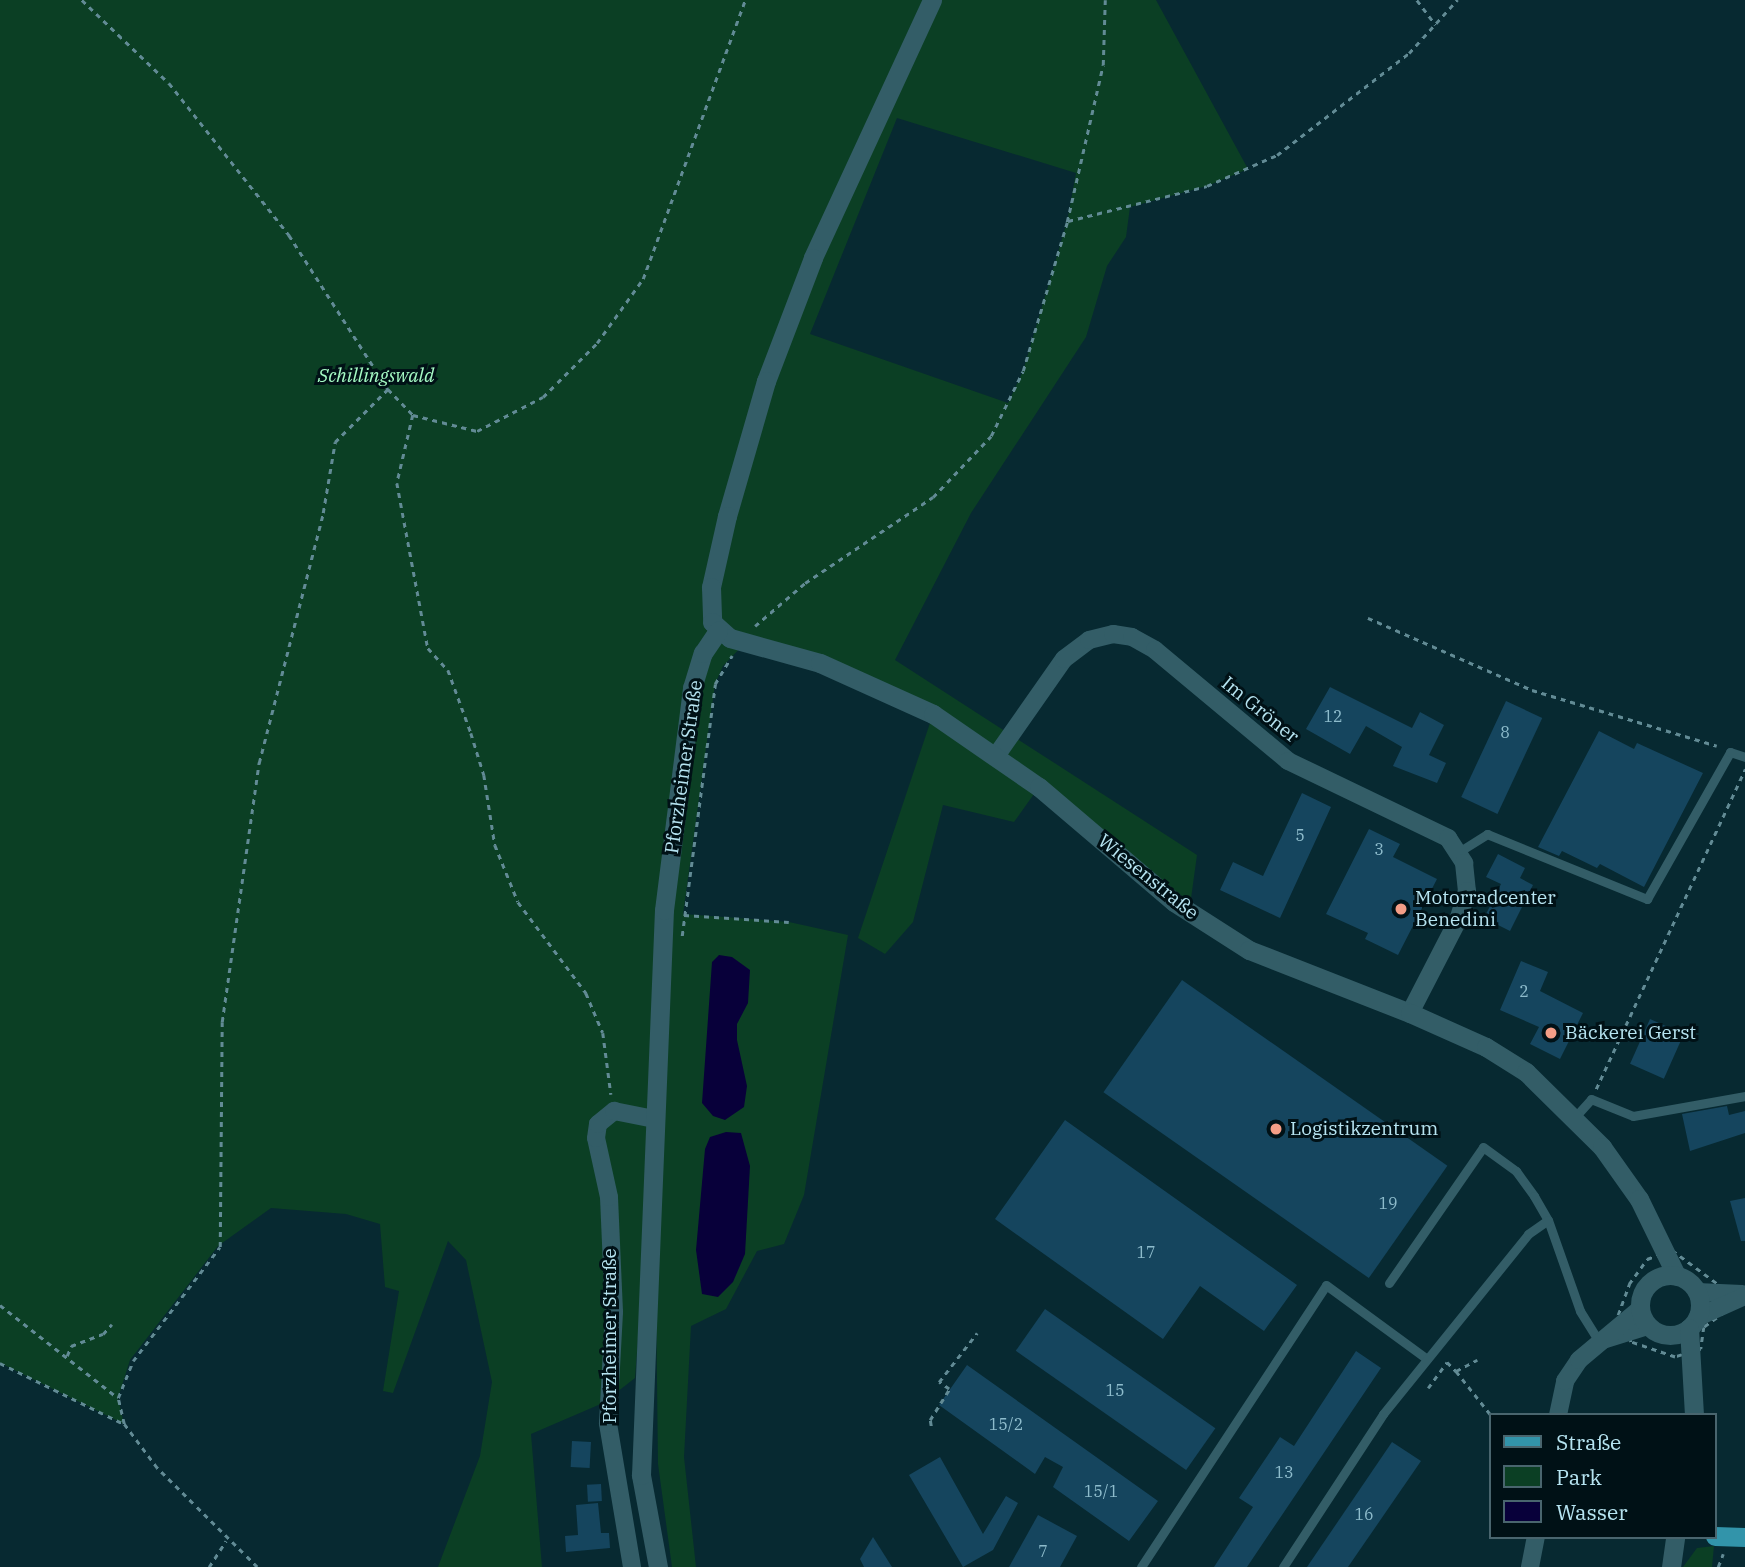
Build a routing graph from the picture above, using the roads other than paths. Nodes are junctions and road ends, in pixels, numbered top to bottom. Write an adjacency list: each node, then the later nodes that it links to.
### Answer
1 (932, 0): 2 (street)
2 (718, 631): 3 (street, Wiesenstraße); 9 (street, Pforzheimer Straße)
3 (996, 755): 5 (street, Im Gröner); 6 (street, Wiesenstraße)
4 (1745, 757): 5 (lane)
5 (1457, 853): 6 (street)
6 (1410, 1013): 8 (street, Wiesenstraße)
7 (1745, 1096): 8 (lane)
8 (1575, 1117): 11 (street, Wiesenstraße)
9 (654, 1119): 27 (street, Pforzheimer Straße); 28 (street, Pforzheimer Straße)
10 (1548, 1220): 12 (lane); 18 (lane); 20 (lane)
11 (1666, 1277): 13 (street); 16 (street)
12 (1389, 1283)
13 (1697, 1292): 15 (street); 17 (street)
14 (1745, 1295): 15 (street)
15 (1722, 1299): 17 (street)
16 (1650, 1323): 17 (street); 18 (street); 19 (street)
17 (1693, 1323): 19 (street)
18 (1599, 1341): 21 (street)
19 (1687, 1353): 22 (street)
20 (1427, 1359): 29 (lane); 30 (lane)
21 (1558, 1413)
22 (1694, 1413)
23 (1717, 1536): 24 (main road)
24 (1745, 1537)
25 (1536, 1539): 31 (street)
26 (1675, 1539): 32 (street)
27 (632, 1567)
28 (657, 1567)
29 (1140, 1567)
30 (1283, 1567)
31 (1530, 1567)
32 (1671, 1567)

